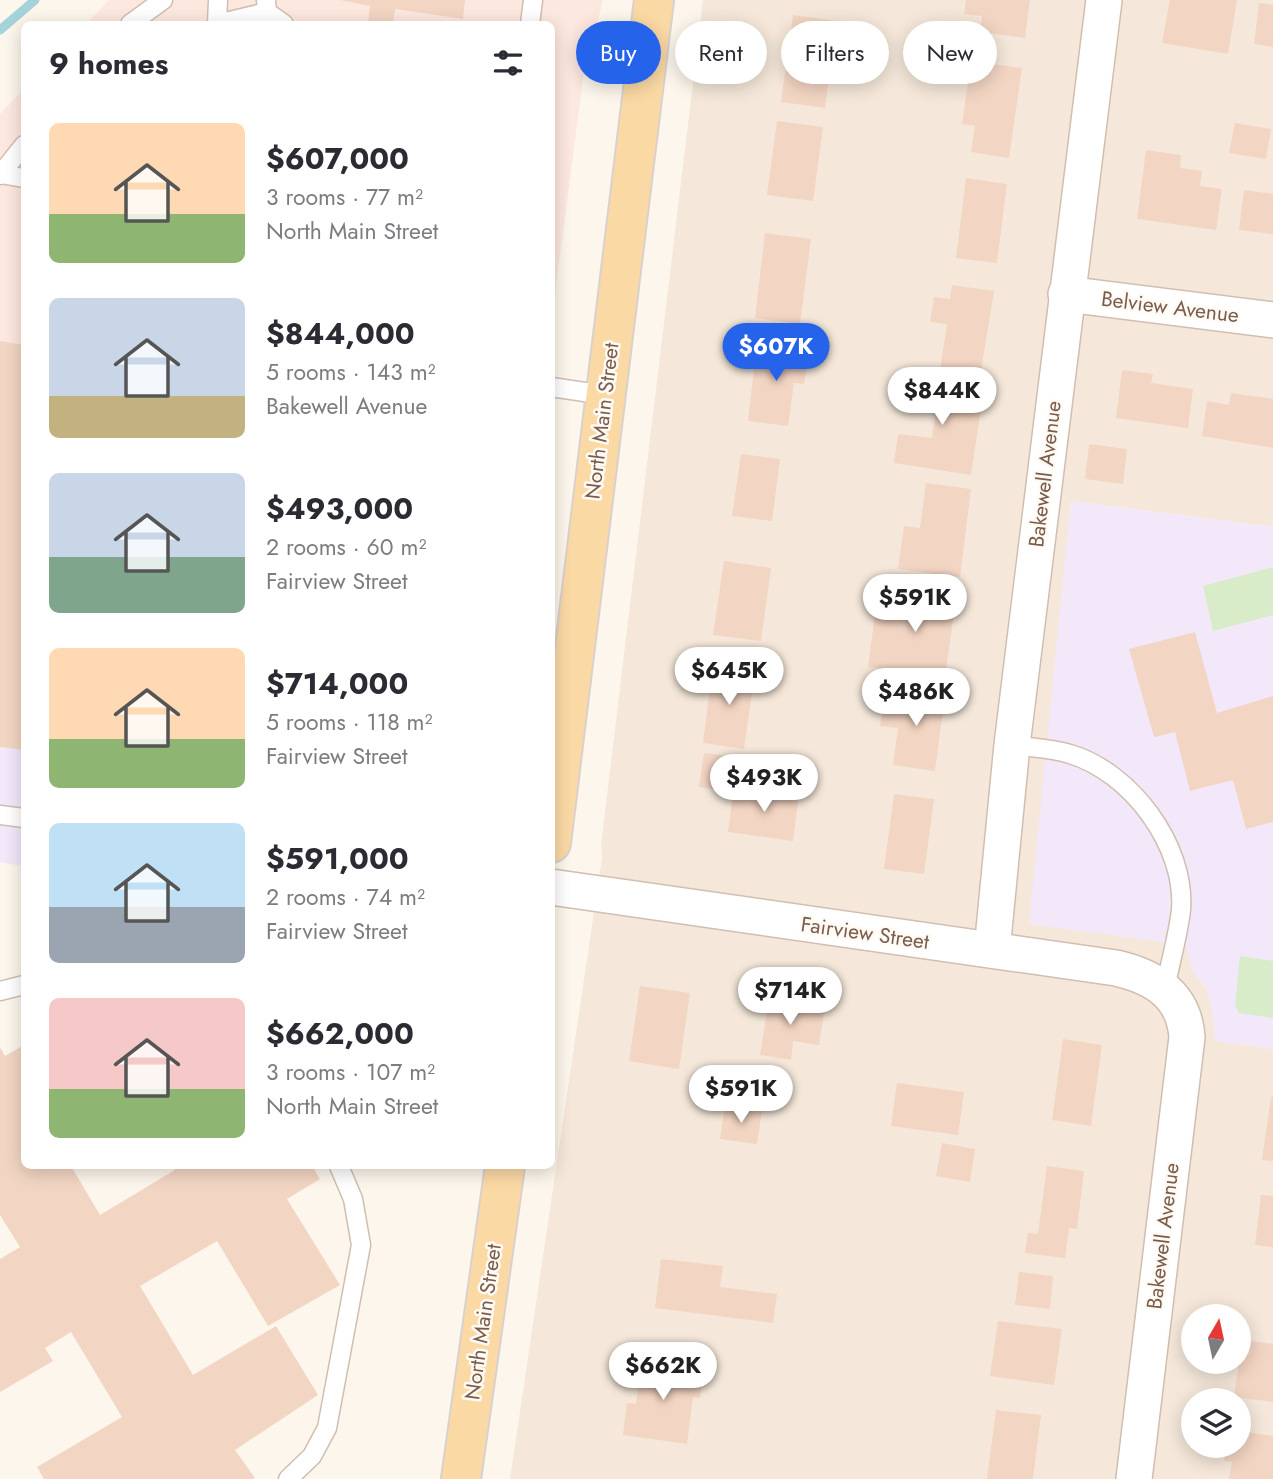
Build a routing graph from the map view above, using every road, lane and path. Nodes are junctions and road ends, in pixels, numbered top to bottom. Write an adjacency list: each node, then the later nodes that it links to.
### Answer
1 (163, 0): 7 (lane)
2 (218, 0): 8 (lane)
3 (533, 0): 11 (lane)
4 (654, 0): 18 (main road, North Main Street)
5 (1104, 0): 15 (street, Bakewell Avenue)
6 (267, 6): 9 (lane); 10 (lane)
7 (134, 21)
8 (217, 21)
9 (225, 21)
10 (281, 21)
11 (530, 21)
12 (21, 149): 13 (lane)
13 (0, 175): 14 (lane)
14 (21, 178)
15 (1066, 294): 16 (street, Belview Avenue); 19 (street, Bakewell Avenue)
16 (1273, 320)
17 (555, 388): 18 (lane)
18 (605, 395): 20 (main road, North Main Street)
19 (1012, 745): 24 (street, Bakewell Avenue); 27 (lane)
20 (555, 810)
21 (0, 815): 22 (lane)
22 (21, 818)
23 (555, 888): 24 (street, Fairview Street)
24 (992, 950): 27 (street, Fairview Street)
25 (21, 986): 26 (lane)
26 (0, 991)
27 (1169, 992): 32 (street, Bakewell Avenue)
28 (340, 1169): 30 (lane)
29 (505, 1169): 31 (main road, North Main Street)
30 (288, 1479)
31 (461, 1479)
32 (1133, 1479)

